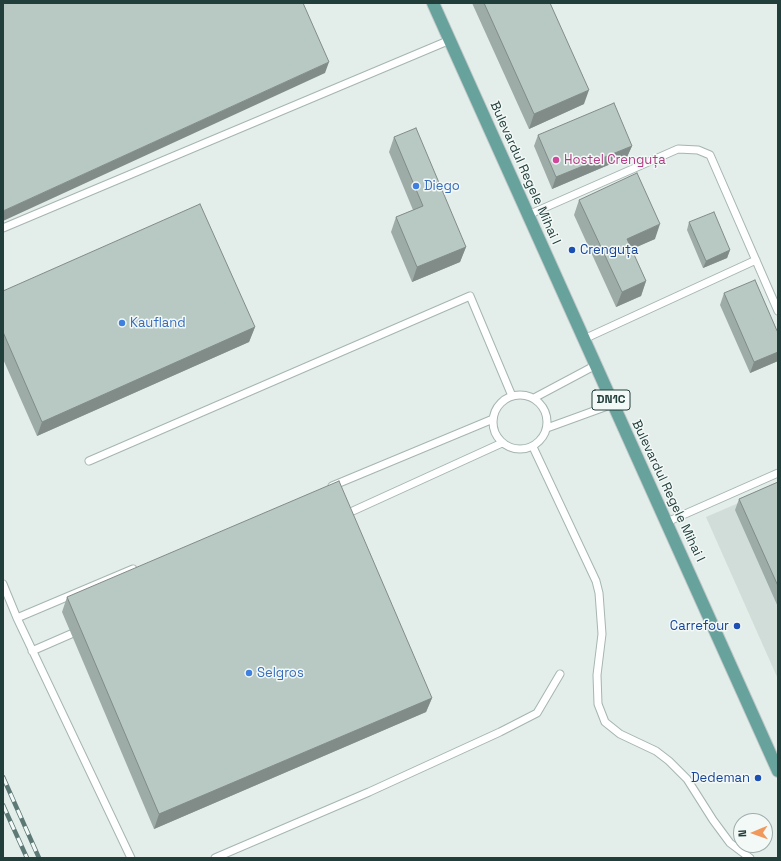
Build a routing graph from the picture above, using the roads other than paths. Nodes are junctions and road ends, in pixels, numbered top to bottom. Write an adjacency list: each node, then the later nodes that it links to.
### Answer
1 (433, 3): 2 (main road, Bulevardul Regele Mihai I / DN1C)
2 (450, 40): 3 (main road, Bulevardul Regele Mihai I / DN1C); 4 (lane)
3 (528, 215): 5 (lane); 7 (main road, Bulevardul Regele Mihai I / DN1C)
4 (3, 228)
5 (756, 260): 6 (lane); 7 (lane)
6 (778, 311)
7 (584, 339): 8 (main road, Bulevardul Regele Mihai I / DN1C)
8 (596, 365): 10 (lane); 11 (main road, Bulevardul Regele Mihai I / DN1C)
9 (512, 396): 10 (lane); 12 (lane); 16 (lane)
10 (534, 398): 13 (lane)
11 (613, 404): 13 (lane); 20 (main road, Bulevardul Regele Mihai I / DN1C)
12 (493, 419): 14 (lane); 18 (lane)
13 (547, 428): 15 (lane)
14 (502, 443): 15 (lane); 19 (lane)
15 (533, 447): 30 (lane)
16 (89, 461)
17 (778, 473): 20 (lane)
18 (324, 489)
19 (342, 515)
20 (667, 522): 27 (main road, Bulevardul Regele Mihai I / DN1C)
21 (142, 566): 23 (lane)
22 (3, 584): 23 (lane)
23 (17, 618): 25 (lane)
24 (71, 634): 25 (lane)
25 (32, 651): 28 (lane)
26 (560, 674): 29 (lane)
27 (778, 771)
28 (131, 858)
29 (215, 858)
30 (750, 858)

